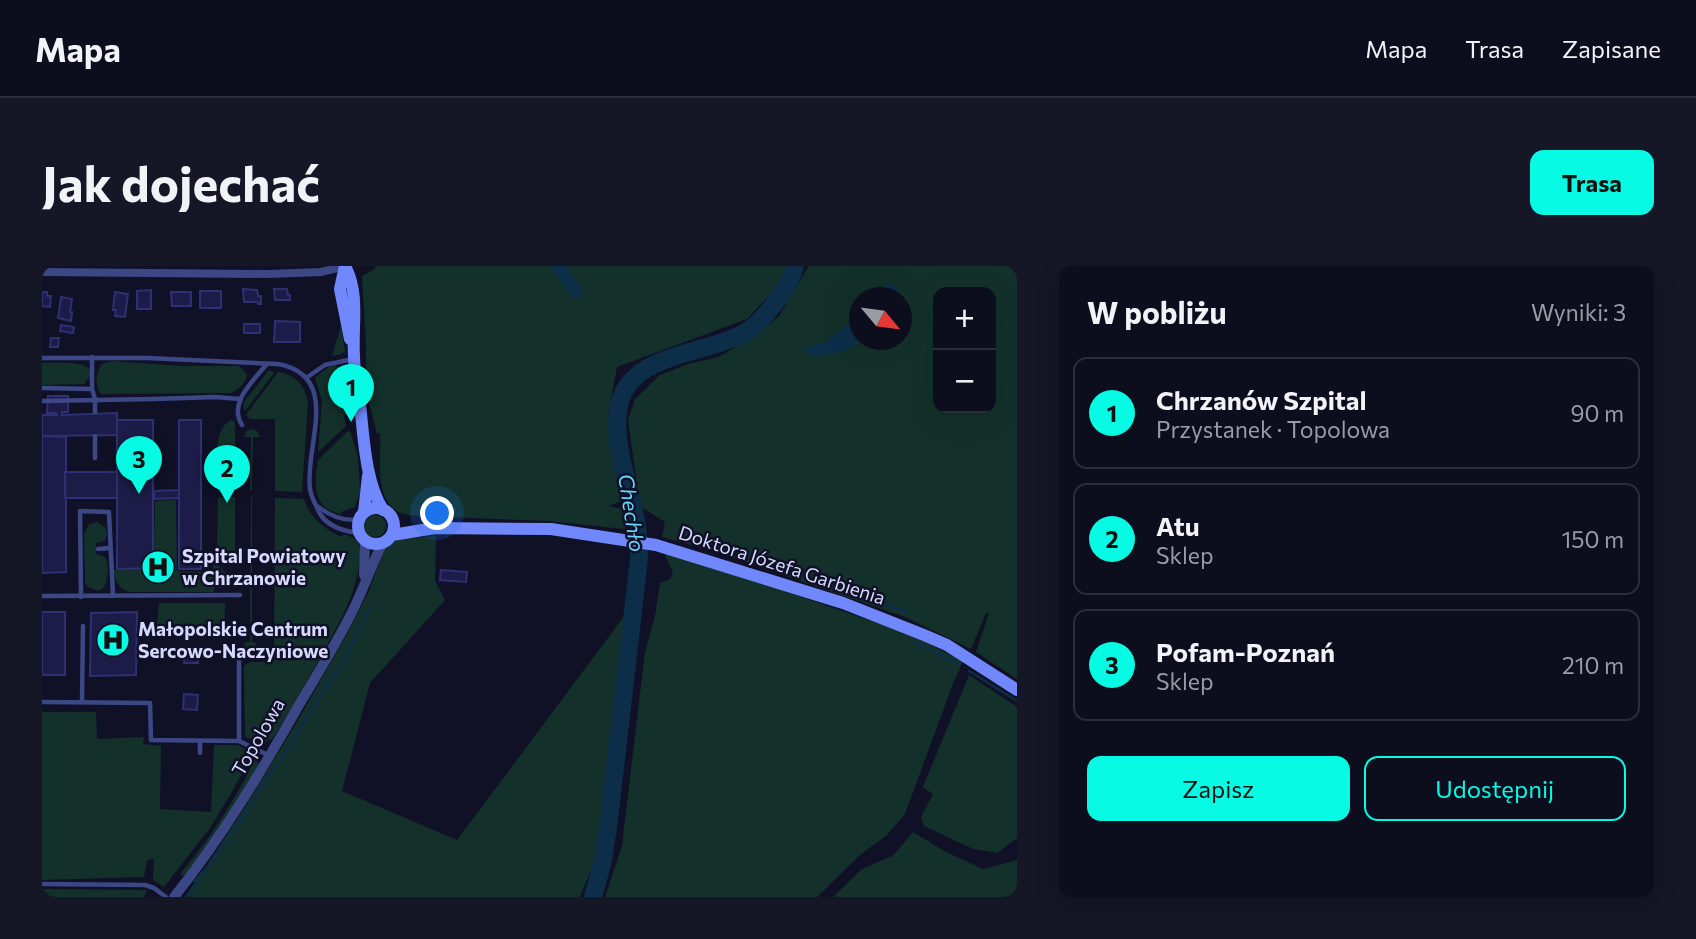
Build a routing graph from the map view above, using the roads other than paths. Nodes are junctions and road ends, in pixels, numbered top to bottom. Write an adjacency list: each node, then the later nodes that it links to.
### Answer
1 (345, 266): 2 (street); 3 (main road, Topolowa)
2 (42, 272)
3 (354, 356): 7 (lane); 16 (main road, Topolowa)
4 (92, 357): 5 (lane); 6 (lane); 9 (lane)
5 (42, 358)
6 (266, 364): 7 (lane); 10 (lane)
7 (306, 378): 17 (lane)
8 (42, 388): 9 (lane)
9 (92, 389): 12 (lane)
10 (240, 399): 11 (lane, bridge); 13 (lane)
11 (42, 401)
12 (95, 412)
13 (242, 425)
14 (95, 436): 15 (lane)
15 (95, 458)
16 (368, 469): 18 (main road, Topolowa); 20 (main road, Topolowa)
17 (317, 506): 20 (lane); 20 (lane)
18 (383, 510): 19 (main road); 20 (main road)
19 (393, 520): 21 (main road, Doktora Józefa Garbienia); 22 (main road)
20 (361, 526): 23 (main road); 26 (street, Topolowa)
21 (435, 528): 22 (main road, Doktora Józefa Garbienia); 33 (main road, Doktora Józefa Garbienia)
22 (392, 535): 23 (main road)
23 (382, 544): 26 (street, Topolowa)
24 (110, 548): 25 (lane); 29 (lane); 30 (lane)
25 (98, 549)
26 (362, 589): 39 (street, Topolowa)
27 (240, 595): 29 (lane)
28 (42, 596): 30 (lane)
29 (113, 596): 30 (lane)
30 (81, 597)
31 (83, 626): 34 (lane)
32 (239, 657): 37 (lane)
33 (1017, 690)
34 (82, 701): 35 (lane); 36 (lane)
35 (42, 702)
36 (200, 741): 37 (lane); 38 (lane)
37 (239, 741): 39 (lane)
38 (200, 753)
39 (270, 756): 42 (street, Topolowa)
40 (42, 884): 41 (lane)
41 (166, 897)
42 (174, 897)

